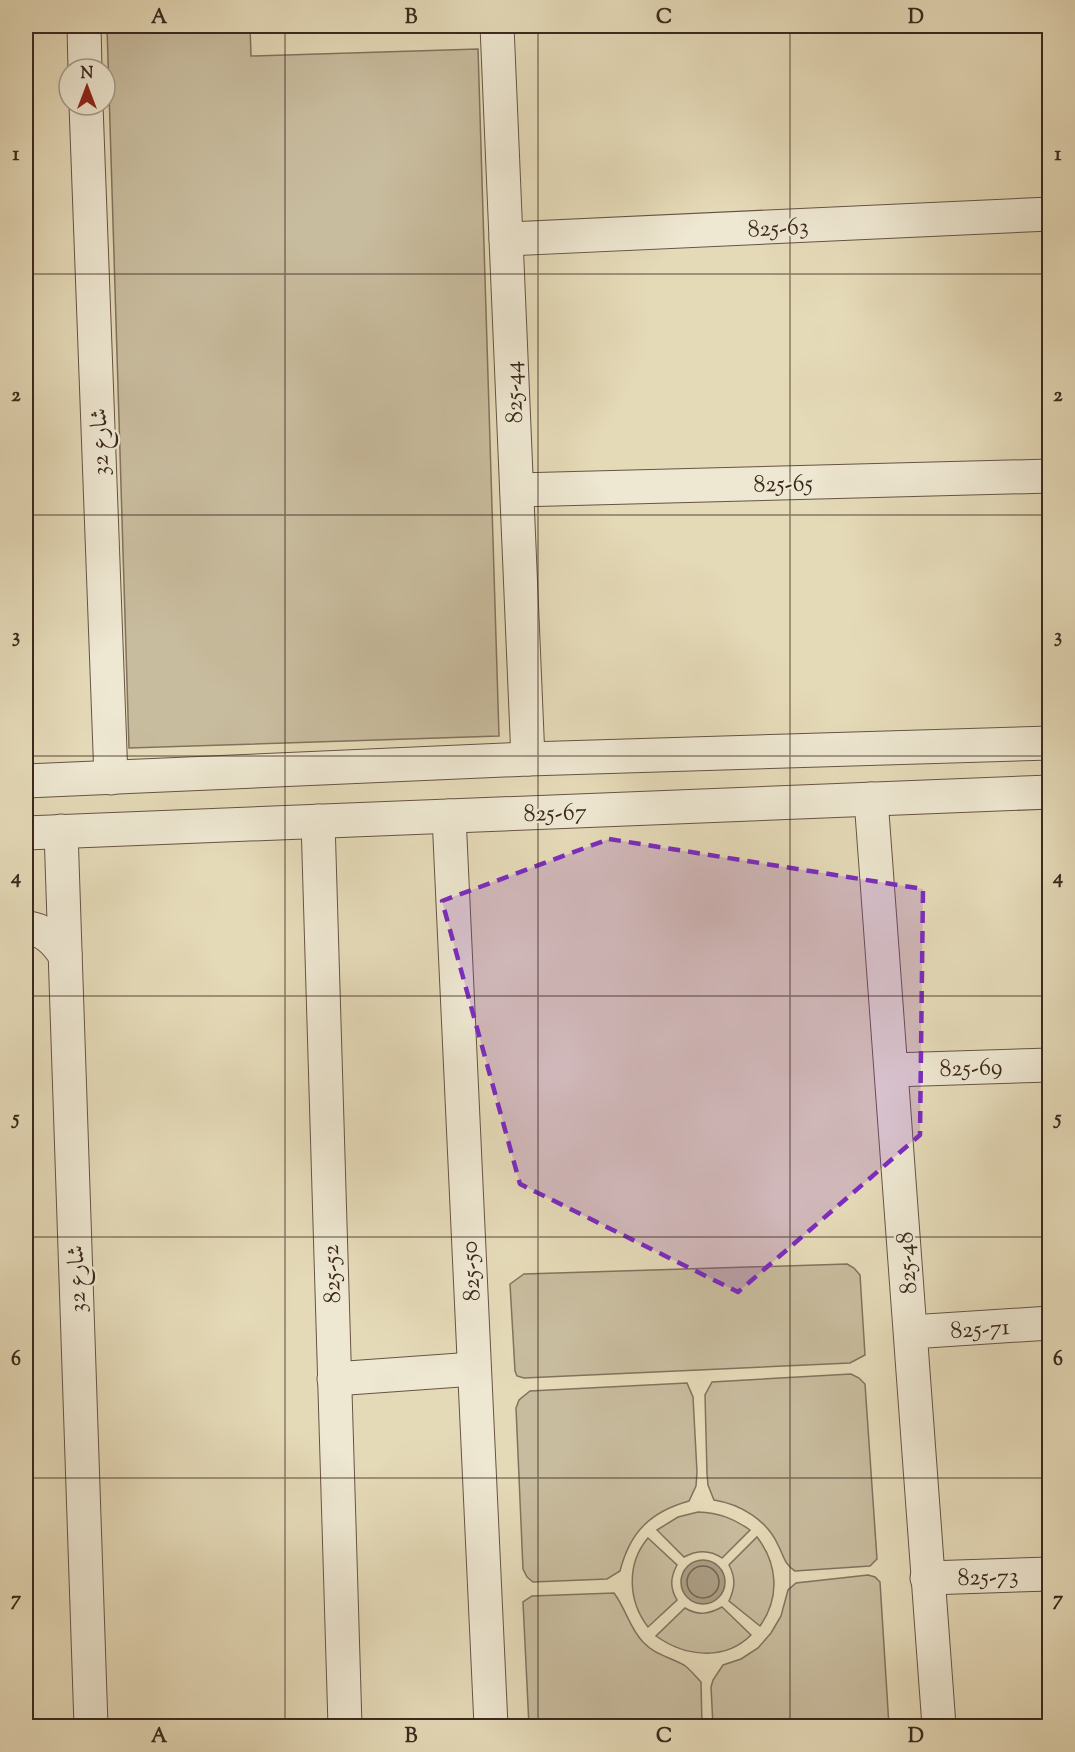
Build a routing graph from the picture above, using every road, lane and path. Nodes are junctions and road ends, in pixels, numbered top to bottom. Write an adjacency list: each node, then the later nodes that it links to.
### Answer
1 (84, 26): 3 (street)
2 (496, 26): 6 (street, 825-44)
3 (85, 57)
4 (87, 117): 13 (street, شارع 32)
5 (1050, 214): 6 (street, 825-63)
6 (506, 239): 8 (street, 825-44)
7 (1050, 476): 8 (street, 825-65)
8 (517, 490): 12 (street, 825-44)
9 (1050, 743): 10 (street)
10 (728, 753): 11 (street); 17 (street)
11 (648, 755): 12 (street); 18 (street)
12 (528, 759): 13 (street)
13 (111, 778): 14 (street)
14 (26, 781)
15 (1050, 792): 16 (street, 825-67)
16 (871, 799): 17 (street, 825-67); 26 (street, 825-48)
17 (730, 805): 18 (street, 825-67)
18 (652, 807): 19 (street, 825-67)
19 (449, 816): 20 (street, 825-67); 29 (street, 825-50)
20 (318, 821): 21 (street, 825-67); 30 (street, 825-52)
21 (61, 831): 22 (street, 825-67); 24 (street, شارع 32)
22 (26, 833)
23 (26, 928): 24 (street)
24 (65, 955): 33 (street, شارع 32)
25 (1050, 1065): 26 (street, 825-69)
26 (892, 1070): 28 (street, 825-48)
27 (1050, 1323): 28 (street, 825-71)
28 (911, 1332): 32 (street, 825-48)
29 (474, 1369): 30 (street); 35 (street, 825-50)
30 (334, 1379): 34 (street, 825-52)
31 (1050, 1574): 32 (street, 825-73)
32 (927, 1578): 36 (street, 825-48)
33 (91, 1726)
34 (345, 1726)
35 (491, 1726)
36 (939, 1726)

